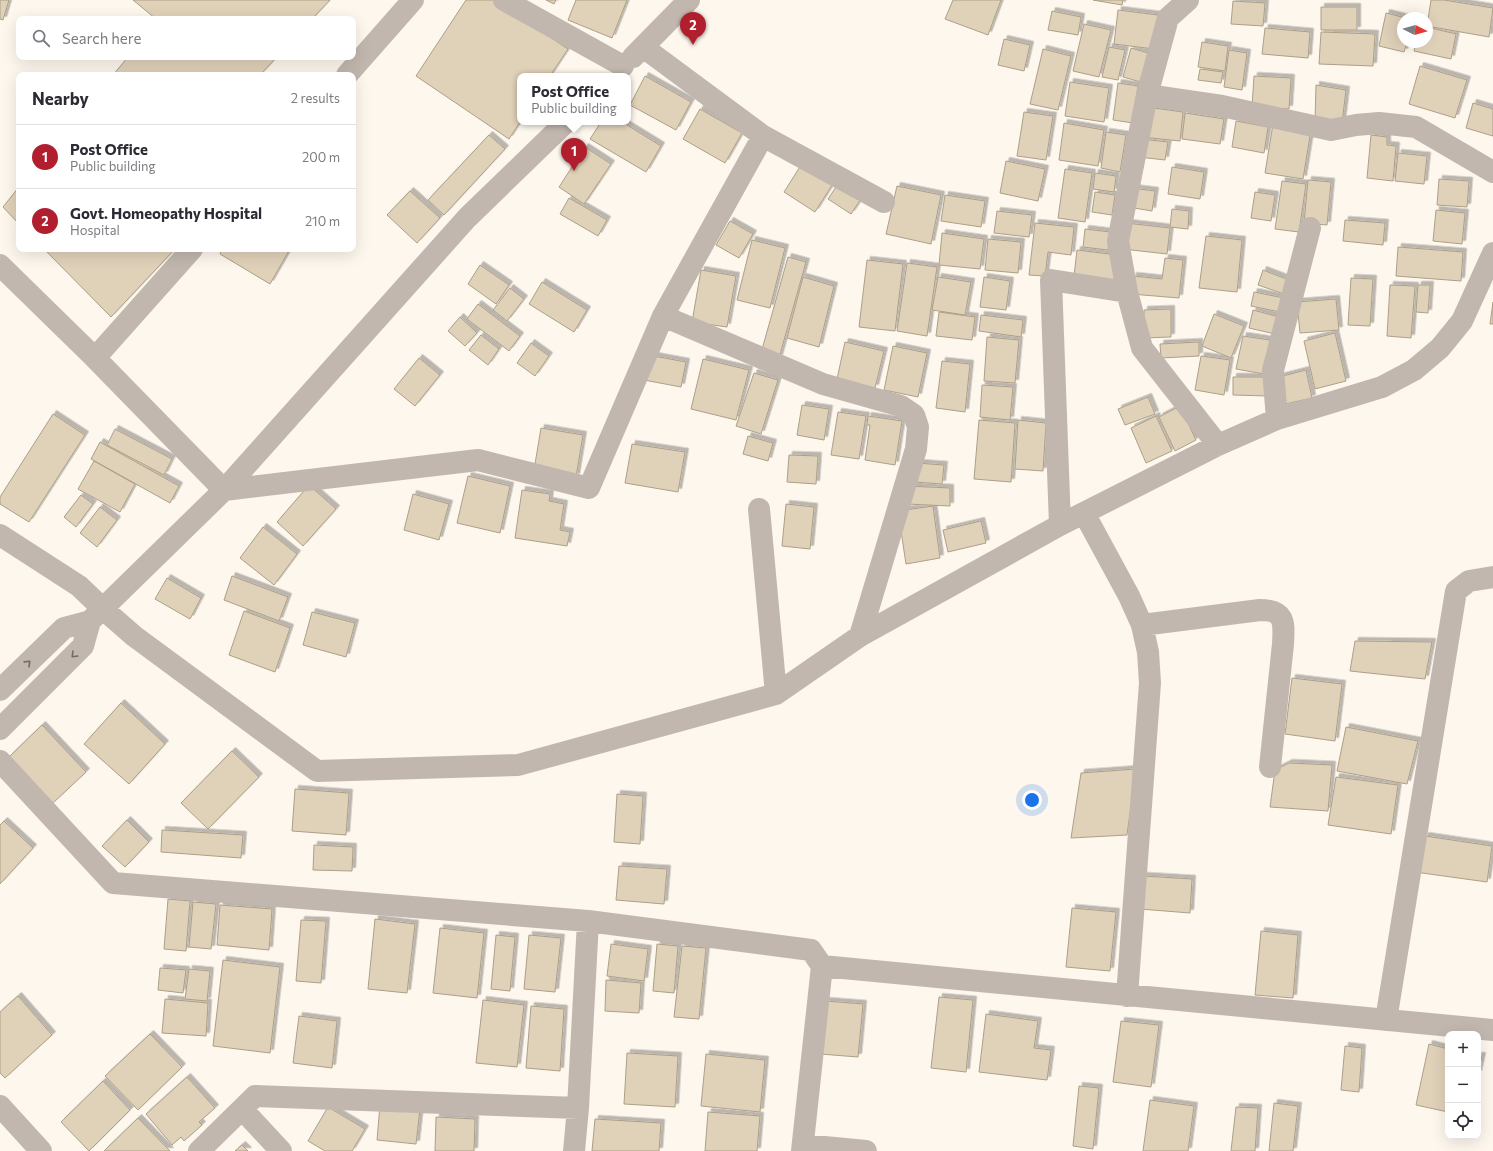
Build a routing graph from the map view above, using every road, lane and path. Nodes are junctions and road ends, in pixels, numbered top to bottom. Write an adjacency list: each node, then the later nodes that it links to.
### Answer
1 (413, 0): 7 (street)
2 (504, 0): 6 (street)
3 (689, 0): 5 (street)
4 (1188, 0): 8 (street)
5 (643, 47): 6 (street); 10 (street)
6 (618, 71)
7 (350, 72)
8 (1147, 95): 11 (street); 17 (street)
9 (563, 125): 22 (street)
10 (763, 136): 12 (street); 18 (street)
11 (1493, 172)
12 (884, 202)
13 (1310, 228): 20 (street)
14 (189, 252): 19 (street)
15 (1493, 253): 20 (street)
16 (0, 265): 19 (street)
17 (1127, 292): 21 (street); 25 (street)
18 (663, 316): 22 (street); 30 (street)
19 (95, 358): 22 (street)
20 (1277, 419): 21 (street)
21 (1218, 445): 24 (street)
22 (224, 490): 28 (street)
23 (759, 509): 32 (street)
24 (1084, 513): 25 (street); 29 (street)
25 (1060, 525): 30 (street)
26 (0, 535): 28 (street)
27 (1493, 577): 39 (street)
28 (96, 615): 31 (street, one-way to 28); 32 (street); 33 (street, one-way to 33)
29 (1142, 625): 35 (street); 38 (street)
30 (860, 636): 32 (street)
31 (0, 690)
32 (776, 694)
33 (0, 729)
34 (0, 761): 36 (street)
35 (1270, 767)
36 (588, 921): 37 (street); 43 (street)
37 (822, 966): 38 (street); 44 (street)
38 (1127, 996): 39 (street)
39 (1386, 1020): 40 (street)
40 (1493, 1030)
41 (0, 1106): 45 (street)
42 (242, 1108): 43 (street); 46 (street); 47 (street)
43 (578, 1108): 48 (street)
44 (802, 1148): 49 (street)
45 (41, 1151)
46 (199, 1151)
47 (281, 1151)
48 (574, 1151)
49 (866, 1151)

